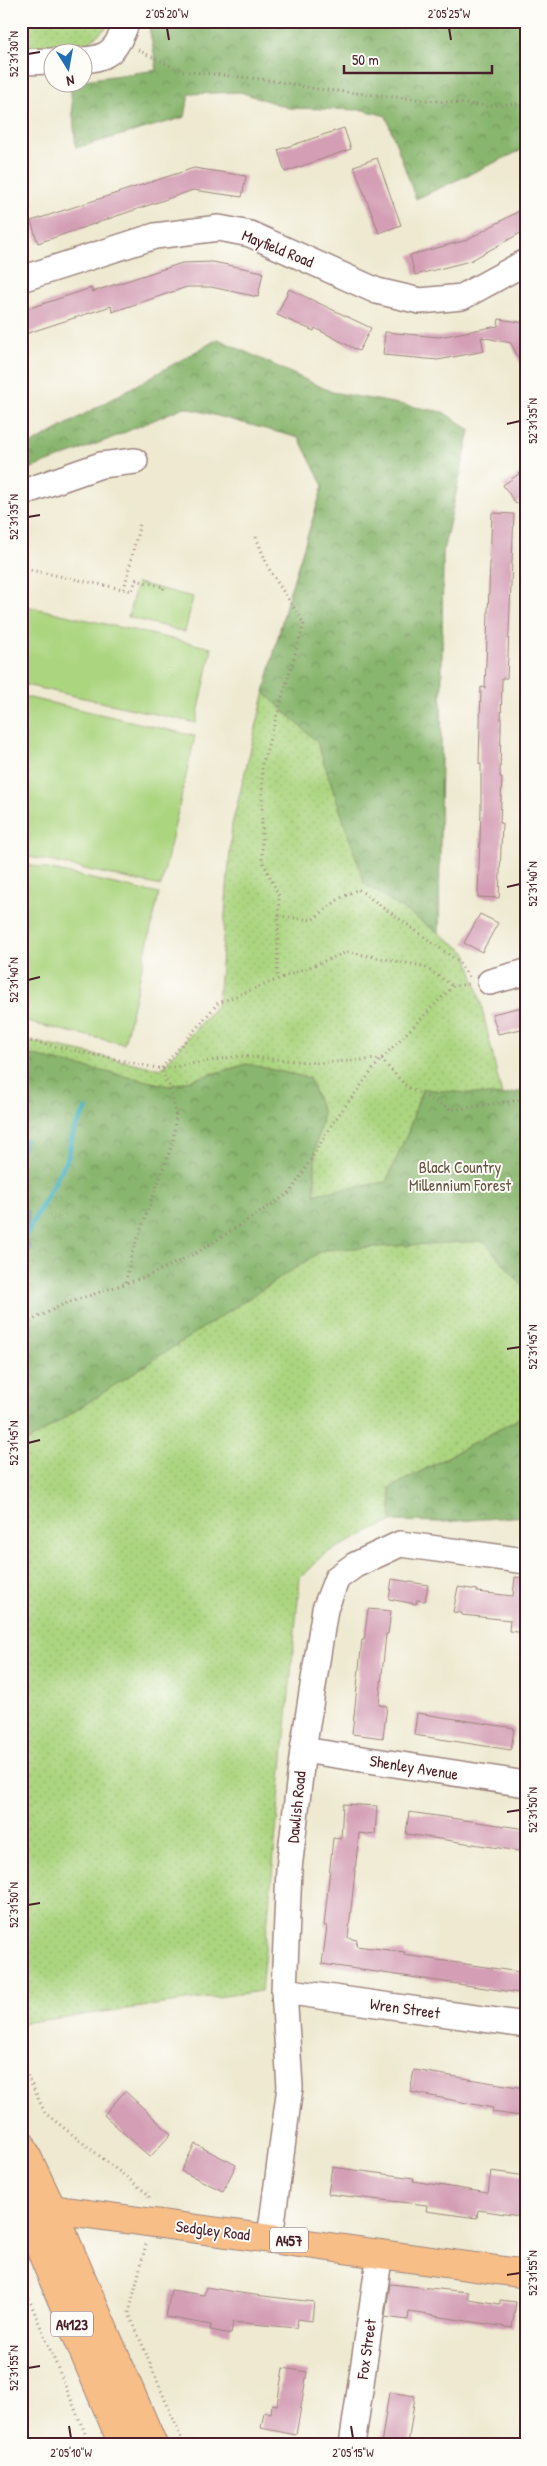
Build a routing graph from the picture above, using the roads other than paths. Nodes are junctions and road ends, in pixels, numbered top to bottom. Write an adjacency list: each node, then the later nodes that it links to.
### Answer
1 (124, 32): 2 (street)
2 (92, 59)
3 (42, 61): 4 (street)
4 (21, 62)
5 (526, 262): 6 (street, Mayfield Road)
6 (21, 279)
7 (135, 462): 8 (street)
8 (21, 493)
9 (526, 972): 10 (street)
10 (490, 982)
11 (526, 1561): 12 (street, Dawlish Road)
12 (303, 1750): 13 (street, Shenley Avenue); 14 (street, Dawlish Road)
13 (526, 1784)
14 (284, 1991): 15 (street, Wren Street); 20 (street, Dawlish Road)
15 (526, 2025)
16 (21, 2144): 19 (main road, A4123)
17 (21, 2197): 19 (main road, Sedgley Road / A457)
18 (21, 2203): 23 (main road, A4123)
19 (52, 2209): 20 (main road, Sedgley Road / A457); 24 (main road, A4123)
20 (270, 2238): 21 (main road, Sedgley Road / A457)
21 (380, 2253): 22 (main road, Sedgley Road / A457); 25 (street, Fox Street)
22 (526, 2274)
23 (123, 2445)
24 (153, 2445)
25 (352, 2445)

